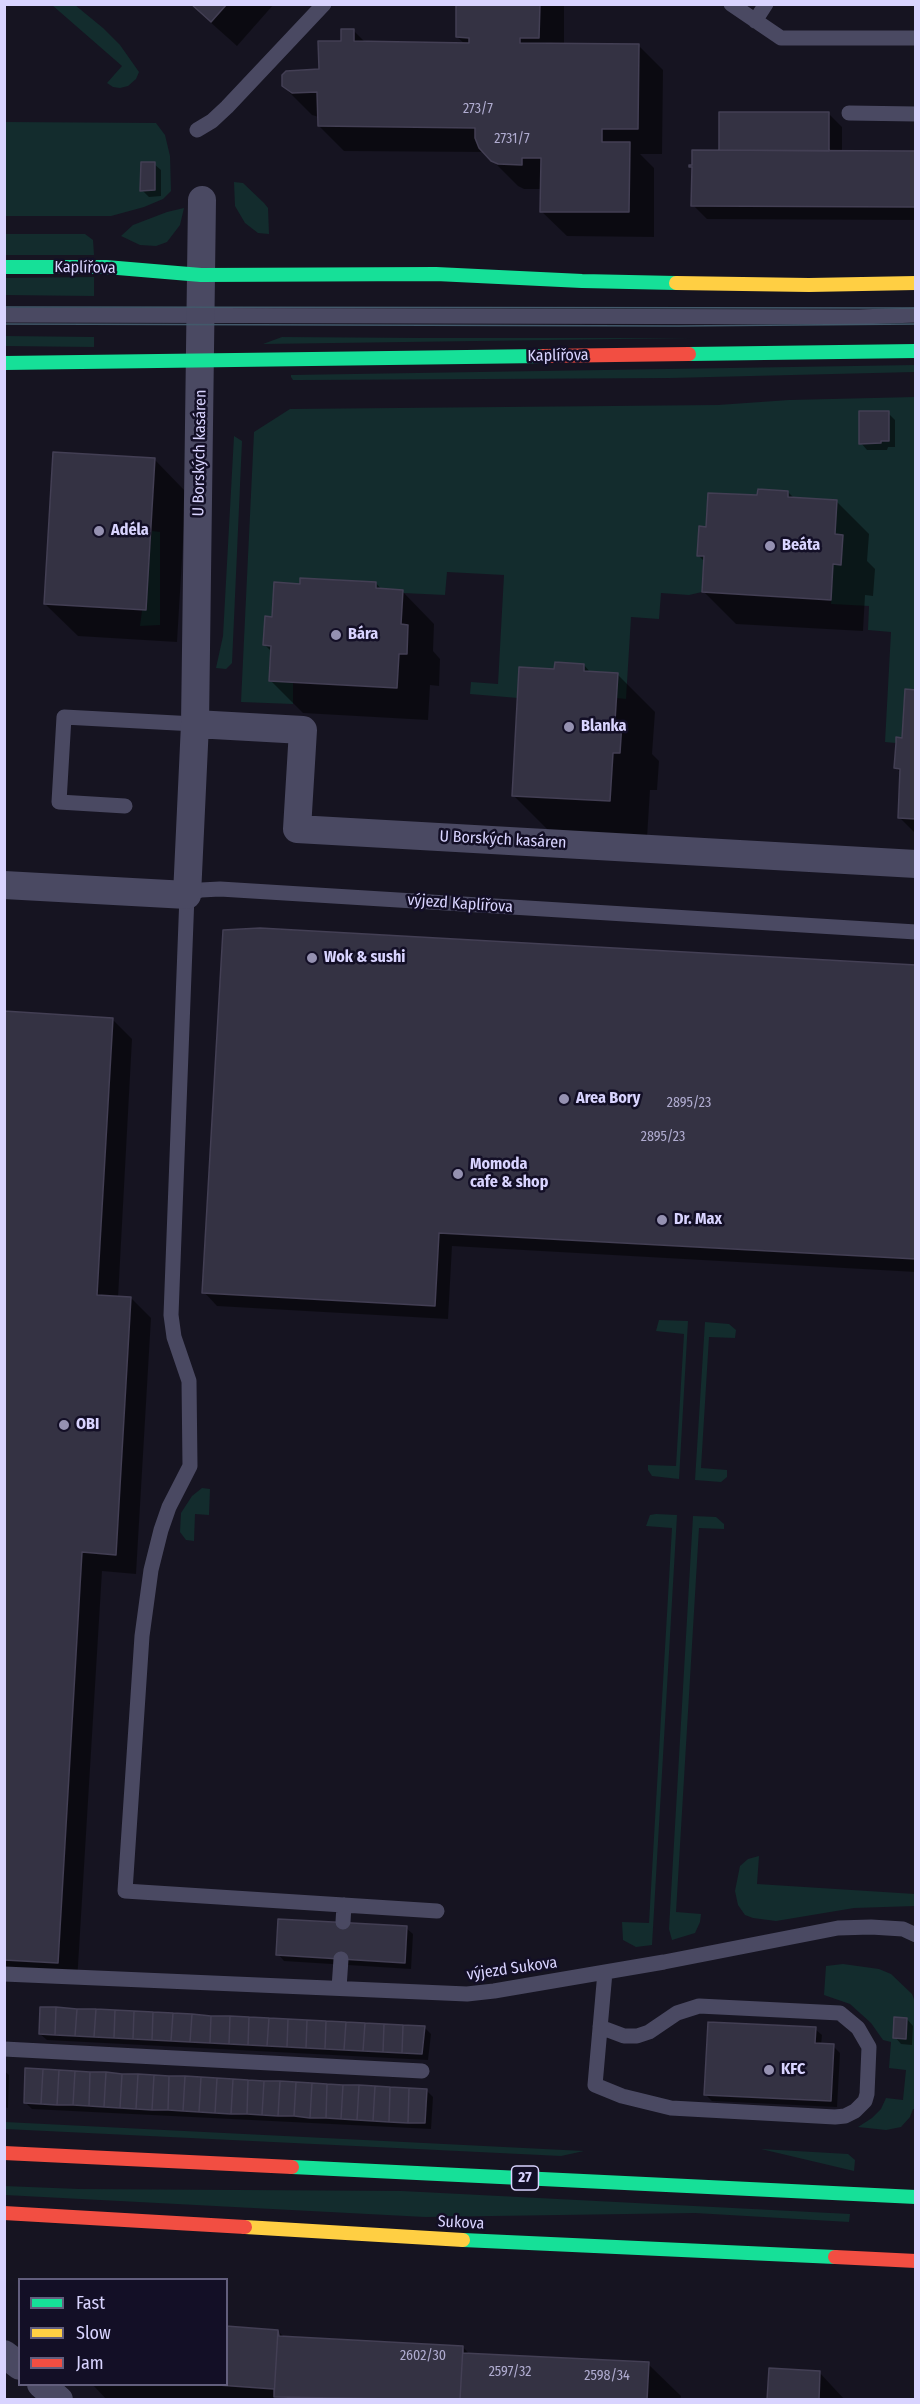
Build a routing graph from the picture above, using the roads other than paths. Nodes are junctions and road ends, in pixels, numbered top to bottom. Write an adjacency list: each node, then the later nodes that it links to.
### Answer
1 (324, 4): 8 (lane)
2 (730, 4): 4 (lane)
3 (766, 4): 4 (lane)
4 (755, 21): 5 (lane)
5 (915, 38)
6 (849, 112): 7 (lane)
7 (915, 114)
8 (197, 130)
9 (202, 200): 11 (street)
10 (4, 267): 11 (street, Kaplířova)
11 (201, 275): 12 (street, Kaplířova); 15 (street)
12 (915, 283)
13 (4, 315): 15 (lane)
14 (915, 315): 15 (lane)
15 (201, 316): 17 (street)
16 (915, 351): 17 (street, Kaplířova)
17 (201, 361): 18 (street, Kaplířova); 19 (street, U Borských kasáren)
18 (4, 363)
19 (195, 724): 20 (lane); 21 (street, U Borských kasáren); 23 (street, U Borských kasáren)
20 (125, 806)
21 (915, 864)
22 (4, 885): 23 (street, výjezd Kaplířova)
23 (187, 895): 24 (lane, výjezd Kaplířova); 25 (lane)
24 (915, 932)
25 (344, 1905): 26 (lane); 27 (lane)
26 (437, 1911)
27 (343, 1922)
28 (915, 1935): 30 (lane, výjezd Sukova)
29 (341, 1959): 32 (lane)
30 (605, 1972): 32 (lane, výjezd Sukova); 33 (lane)
31 (4, 1974): 32 (lane, výjezd Sukova)
32 (339, 1988)
33 (600, 2027): 33 (lane)
34 (4, 2049): 35 (lane)
35 (422, 2071)
36 (4, 2152): 37 (street, 27)
37 (915, 2197)
38 (4, 2212): 39 (street, Sukova)
39 (915, 2261)
40 (4, 2354): 41 (street)
41 (18, 2364)
42 (42, 2386): 43 (street)
43 (59, 2400)

